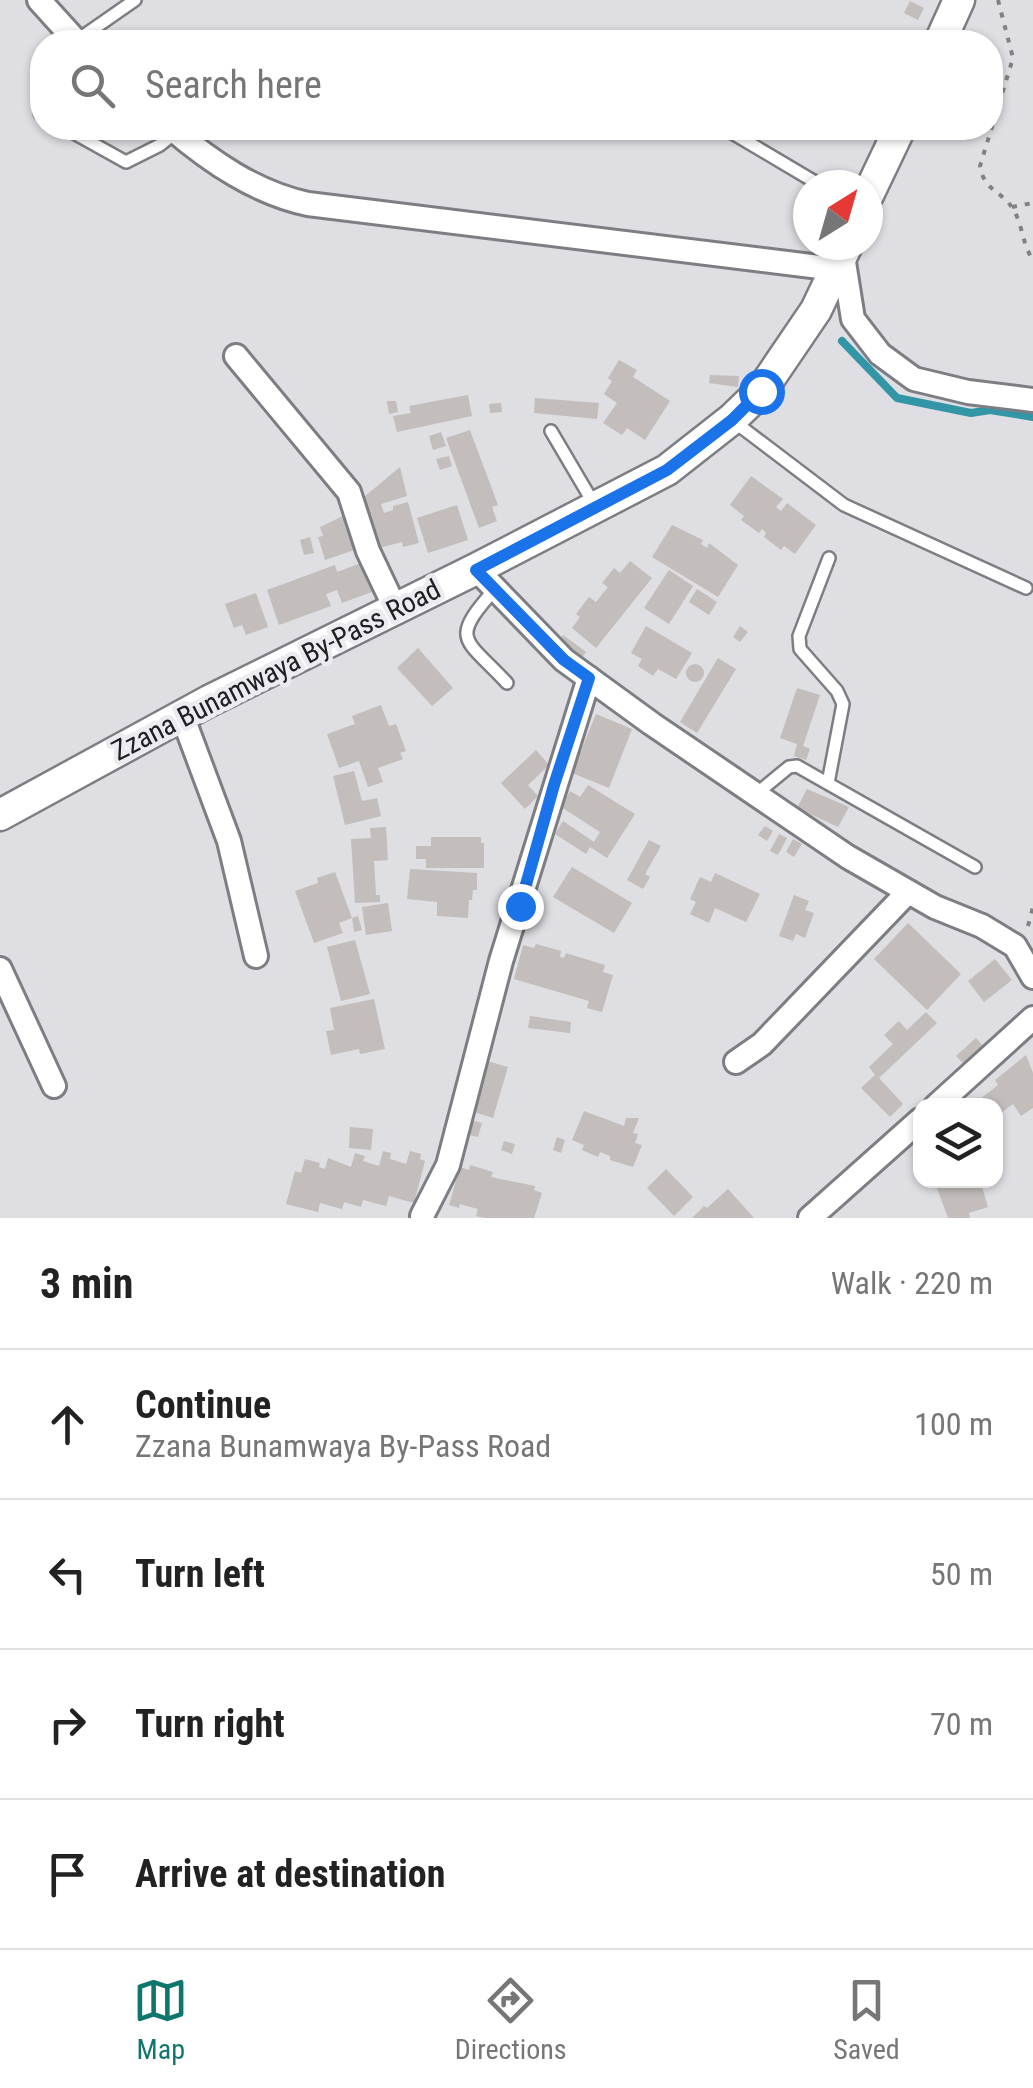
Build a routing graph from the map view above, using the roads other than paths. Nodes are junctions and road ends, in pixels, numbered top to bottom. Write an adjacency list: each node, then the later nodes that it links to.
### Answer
1 (39, 0): 4 (street)
2 (134, 0): 5 (lane)
3 (959, 0): 6 (street)
4 (66, 30)
5 (93, 30)
6 (945, 30)
7 (87, 140): 8 (lane)
8 (164, 140)
9 (187, 140): 14 (street)
10 (744, 140): 12 (lane)
11 (894, 140): 13 (street)
12 (795, 170)
13 (880, 170)
14 (793, 252)
15 (841, 260): 19 (street, Zzana Bunamwaya By-Pass Road)
16 (843, 260): 18 (street)
17 (236, 356): 25 (street)
18 (1033, 400)
19 (732, 420): 21 (street, Zzana Bunamwaya By-Pass Road); 24 (lane)
20 (552, 431): 21 (lane)
21 (596, 507): 23 (street, Zzana Bunamwaya By-Pass Road)
22 (829, 558): 29 (lane)
23 (485, 579): 25 (street, Zzana Bunamwaya By-Pass Road); 26 (street); 27 (lane)
24 (1026, 588)
25 (394, 608): 28 (street, Zzana Bunamwaya By-Pass Road)
26 (589, 678): 30 (street); 43 (street)
27 (507, 683)
28 (182, 715): 31 (street, Zzana Bunamwaya By-Pass Road); 35 (street)
29 (828, 783): 30 (lane); 32 (lane)
30 (755, 794): 33 (street)
31 (0, 815)
32 (975, 867)
33 (908, 892): 34 (street); 39 (street)
34 (1024, 946): 37 (street)
35 (256, 956)
36 (0, 968): 40 (street)
37 (1033, 977)
38 (1033, 1018): 41 (street)
39 (736, 1062)
40 (54, 1086)
41 (945, 1098)
42 (913, 1126): 44 (street)
43 (422, 1216)
44 (810, 1218)

